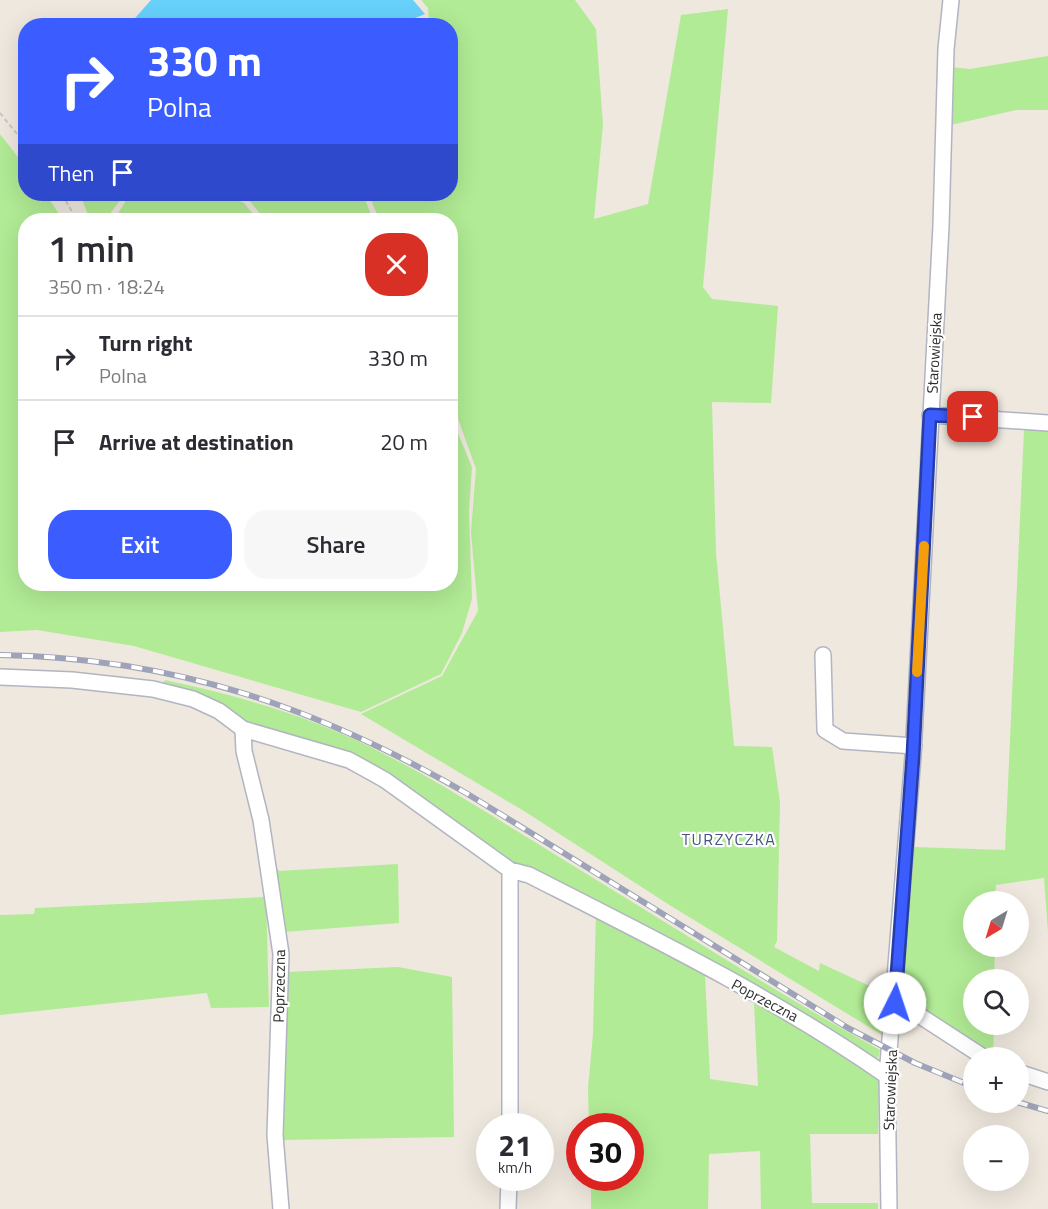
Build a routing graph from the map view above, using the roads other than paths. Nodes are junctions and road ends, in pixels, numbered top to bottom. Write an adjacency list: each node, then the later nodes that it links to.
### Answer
1 (951, 0): 2 (street, Starowiejska)
2 (930, 415): 3 (street); 7 (street, Starowiejska)
3 (1048, 423)
4 (823, 655): 7 (street)
5 (0, 677): 6 (street, Poprzeczna)
6 (243, 729): 8 (street, Poprzeczna); 16 (street, Poprzeczna)
7 (914, 746): 9 (street, Starowiejska)
8 (510, 870): 11 (street, Poprzeczna); 14 (street)
9 (895, 1003): 10 (street); 11 (street, Starowiejska)
10 (968, 1047)
11 (887, 1076): 18 (street, Starowiejska)
12 (1029, 1076): 13 (street)
13 (1048, 1082)
14 (510, 1113)
15 (509, 1191): 17 (street)
16 (281, 1209)
17 (508, 1209)
18 (890, 1209)

